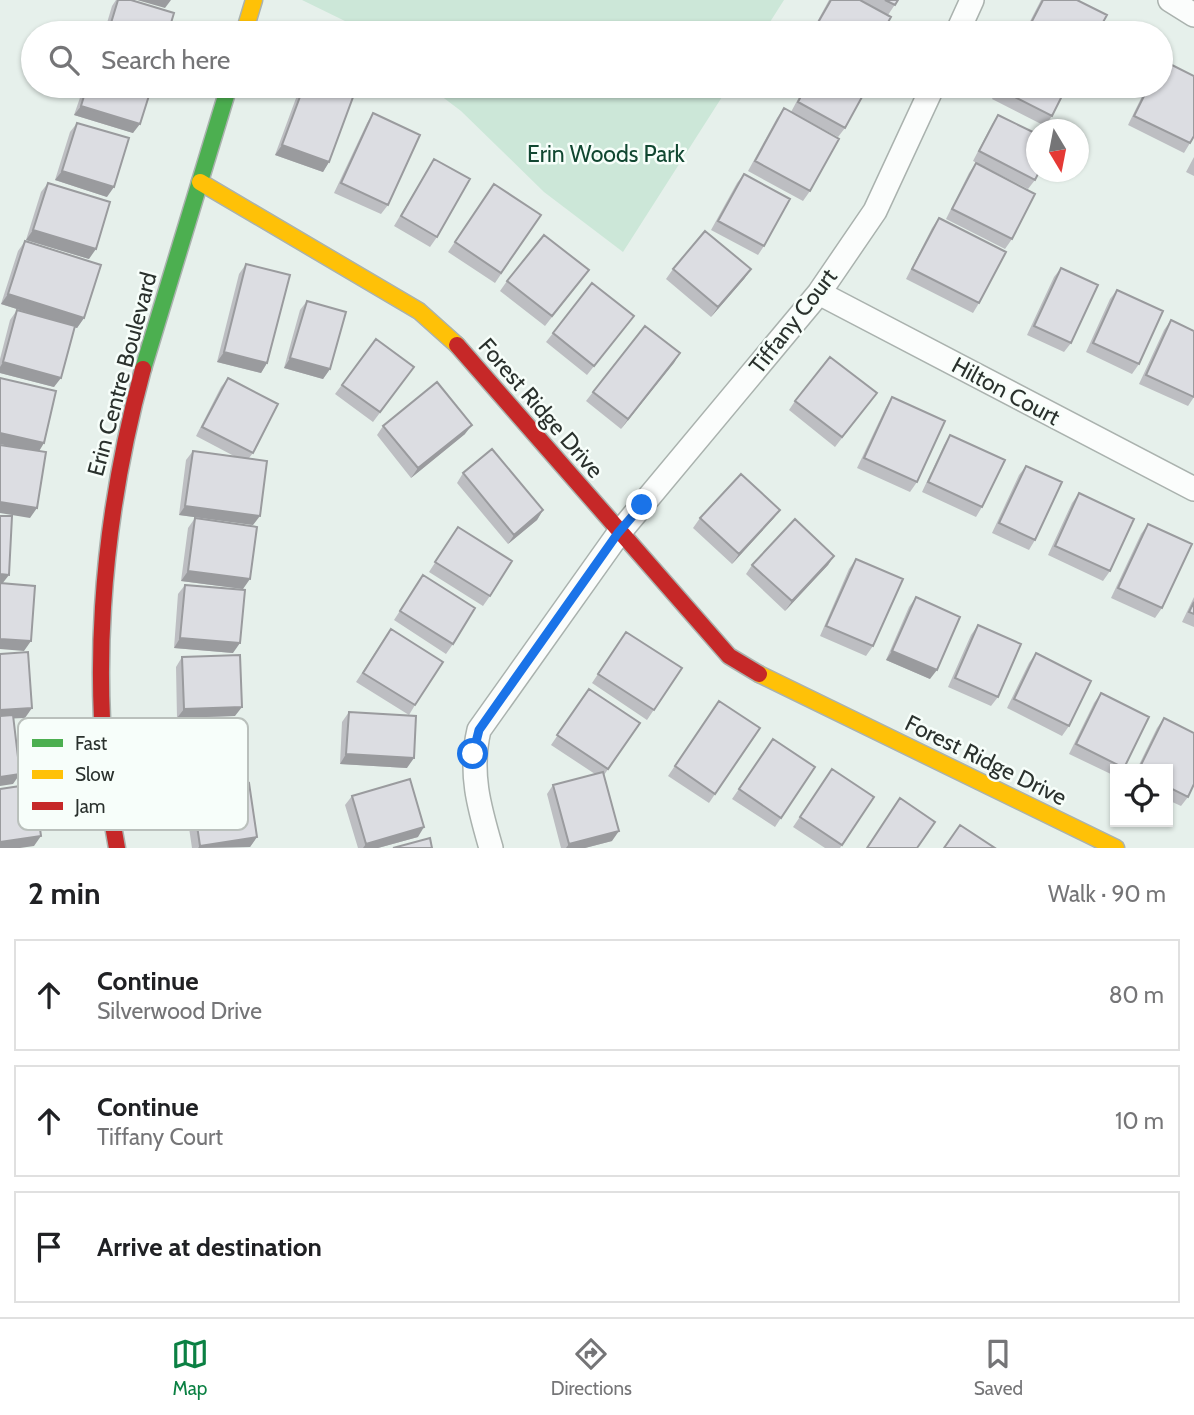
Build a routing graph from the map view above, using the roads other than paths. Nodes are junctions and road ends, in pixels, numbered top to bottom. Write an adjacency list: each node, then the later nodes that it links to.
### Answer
1 (254, 0): 5 (street)
2 (972, 0): 6 (street)
3 (1170, 0): 4 (street)
4 (1194, 15)
5 (248, 21)
6 (962, 21)
7 (225, 98): 9 (street, Erin Centre Boulevard)
8 (927, 98): 10 (street, Tiffany Court)
9 (200, 182): 12 (street, Forest Ridge Drive); 13 (street, Erin Centre Boulevard)
10 (819, 293): 11 (street, Hilton Court); 12 (street, Tiffany Court)
11 (1194, 489)
12 (618, 533): 16 (street, Tiffany Court); 17 (street, Forest Ridge Drive)
13 (102, 718)
14 (113, 830): 15 (street, Erin Centre Boulevard)
15 (117, 848)
16 (491, 848)
17 (1116, 848)

